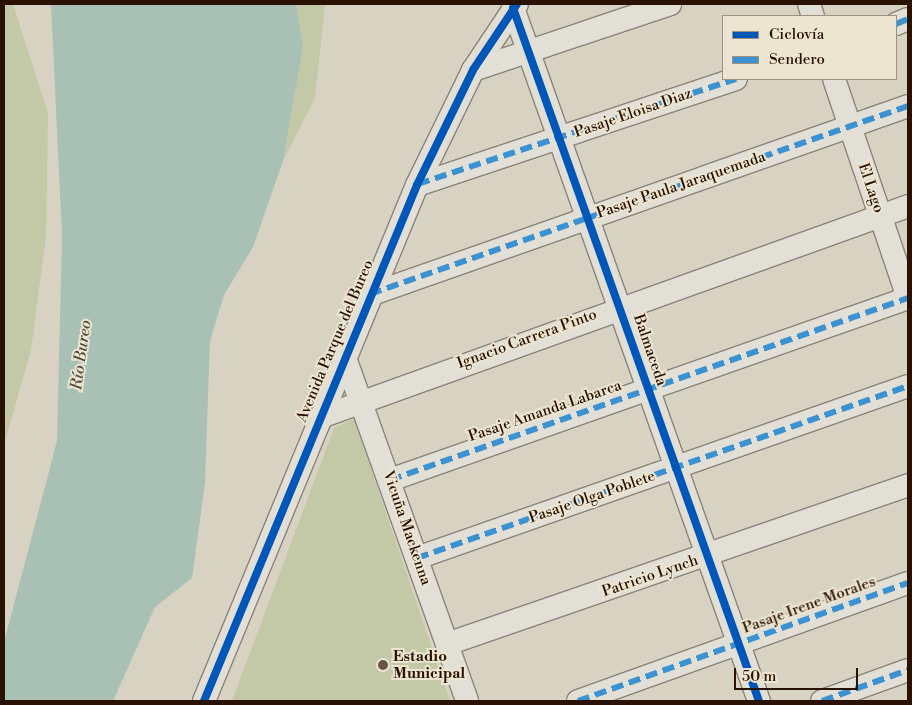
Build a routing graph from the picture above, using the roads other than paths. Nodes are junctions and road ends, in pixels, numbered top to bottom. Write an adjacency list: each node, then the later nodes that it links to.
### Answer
1 (670, 4): 3 (street)
2 (515, 6): 3 (street, Balmaceda); 4 (street, Avenida Parque del Bureo)
3 (530, 51): 4 (street); 9 (street, Balmaceda)
4 (472, 70): 10 (street, Avenida Parque del Bureo)
5 (733, 80): 9 (street, Pasaje Eloisa Diaz)
6 (834, 80): 8 (street, El Lago)
7 (908, 106): 8 (street, Pasaje Paula Jaraquemada)
8 (850, 125): 12 (street, El Lago); 13 (street, Pasaje Paula Jaraquemada)
9 (561, 138): 10 (street, Pasaje Eloisa Diaz); 13 (street, Balmaceda)
10 (417, 184): 14 (street, Avenida Parque del Bureo)
11 (908, 206): 12 (street, Ignacio Carrera Pinto)
12 (880, 214): 15 (street, El Lago); 16 (street, Ignacio Carrera Pinto)
13 (588, 218): 14 (street, Pasaje Paula Jaraquemada); 16 (street, Balmaceda)
14 (369, 295): 17 (street, Avenida Parque del Bureo)
15 (908, 297): 19 (street, Pasaje Amanda Labarca)
16 (620, 306): 19 (street, Balmaceda); 20 (street, Ignacio Carrera Pinto)
17 (344, 355): 20 (street, Vicuña Mackenna); 21 (street, Avenida Parque del Bureo)
18 (908, 386): 22 (street, Pasaje Olga Poblete)
19 (649, 389): 22 (street, Balmaceda); 23 (street, Pasaje Amanda Labarca)
20 (362, 399): 21 (street, Ignacio Carrera Pinto); 23 (street, Vicuña Mackenna)
21 (318, 418): 31 (street, Avenida Parque del Bureo)
22 (676, 467): 25 (street, Balmaceda); 26 (street, Pasaje Olga Poblete)
23 (390, 480): 26 (street, Vicuña Mackenna)
24 (908, 485): 25 (street, Patricio Lynch)
25 (708, 556): 28 (street, Patricio Lynch); 29 (street, Balmaceda)
26 (417, 558): 28 (street, Vicuña Mackenna)
27 (908, 583): 29 (street, Pasaje Irene Morales)
28 (447, 644): 32 (street, Vicuña Mackenna)
29 (739, 645): 33 (street, Pasaje Irene Morales); 34 (street, Balmaceda)
30 (908, 670): 35 (street)
31 (204, 701)
32 (467, 701)
33 (578, 701)
34 (759, 701)
35 (822, 701)

